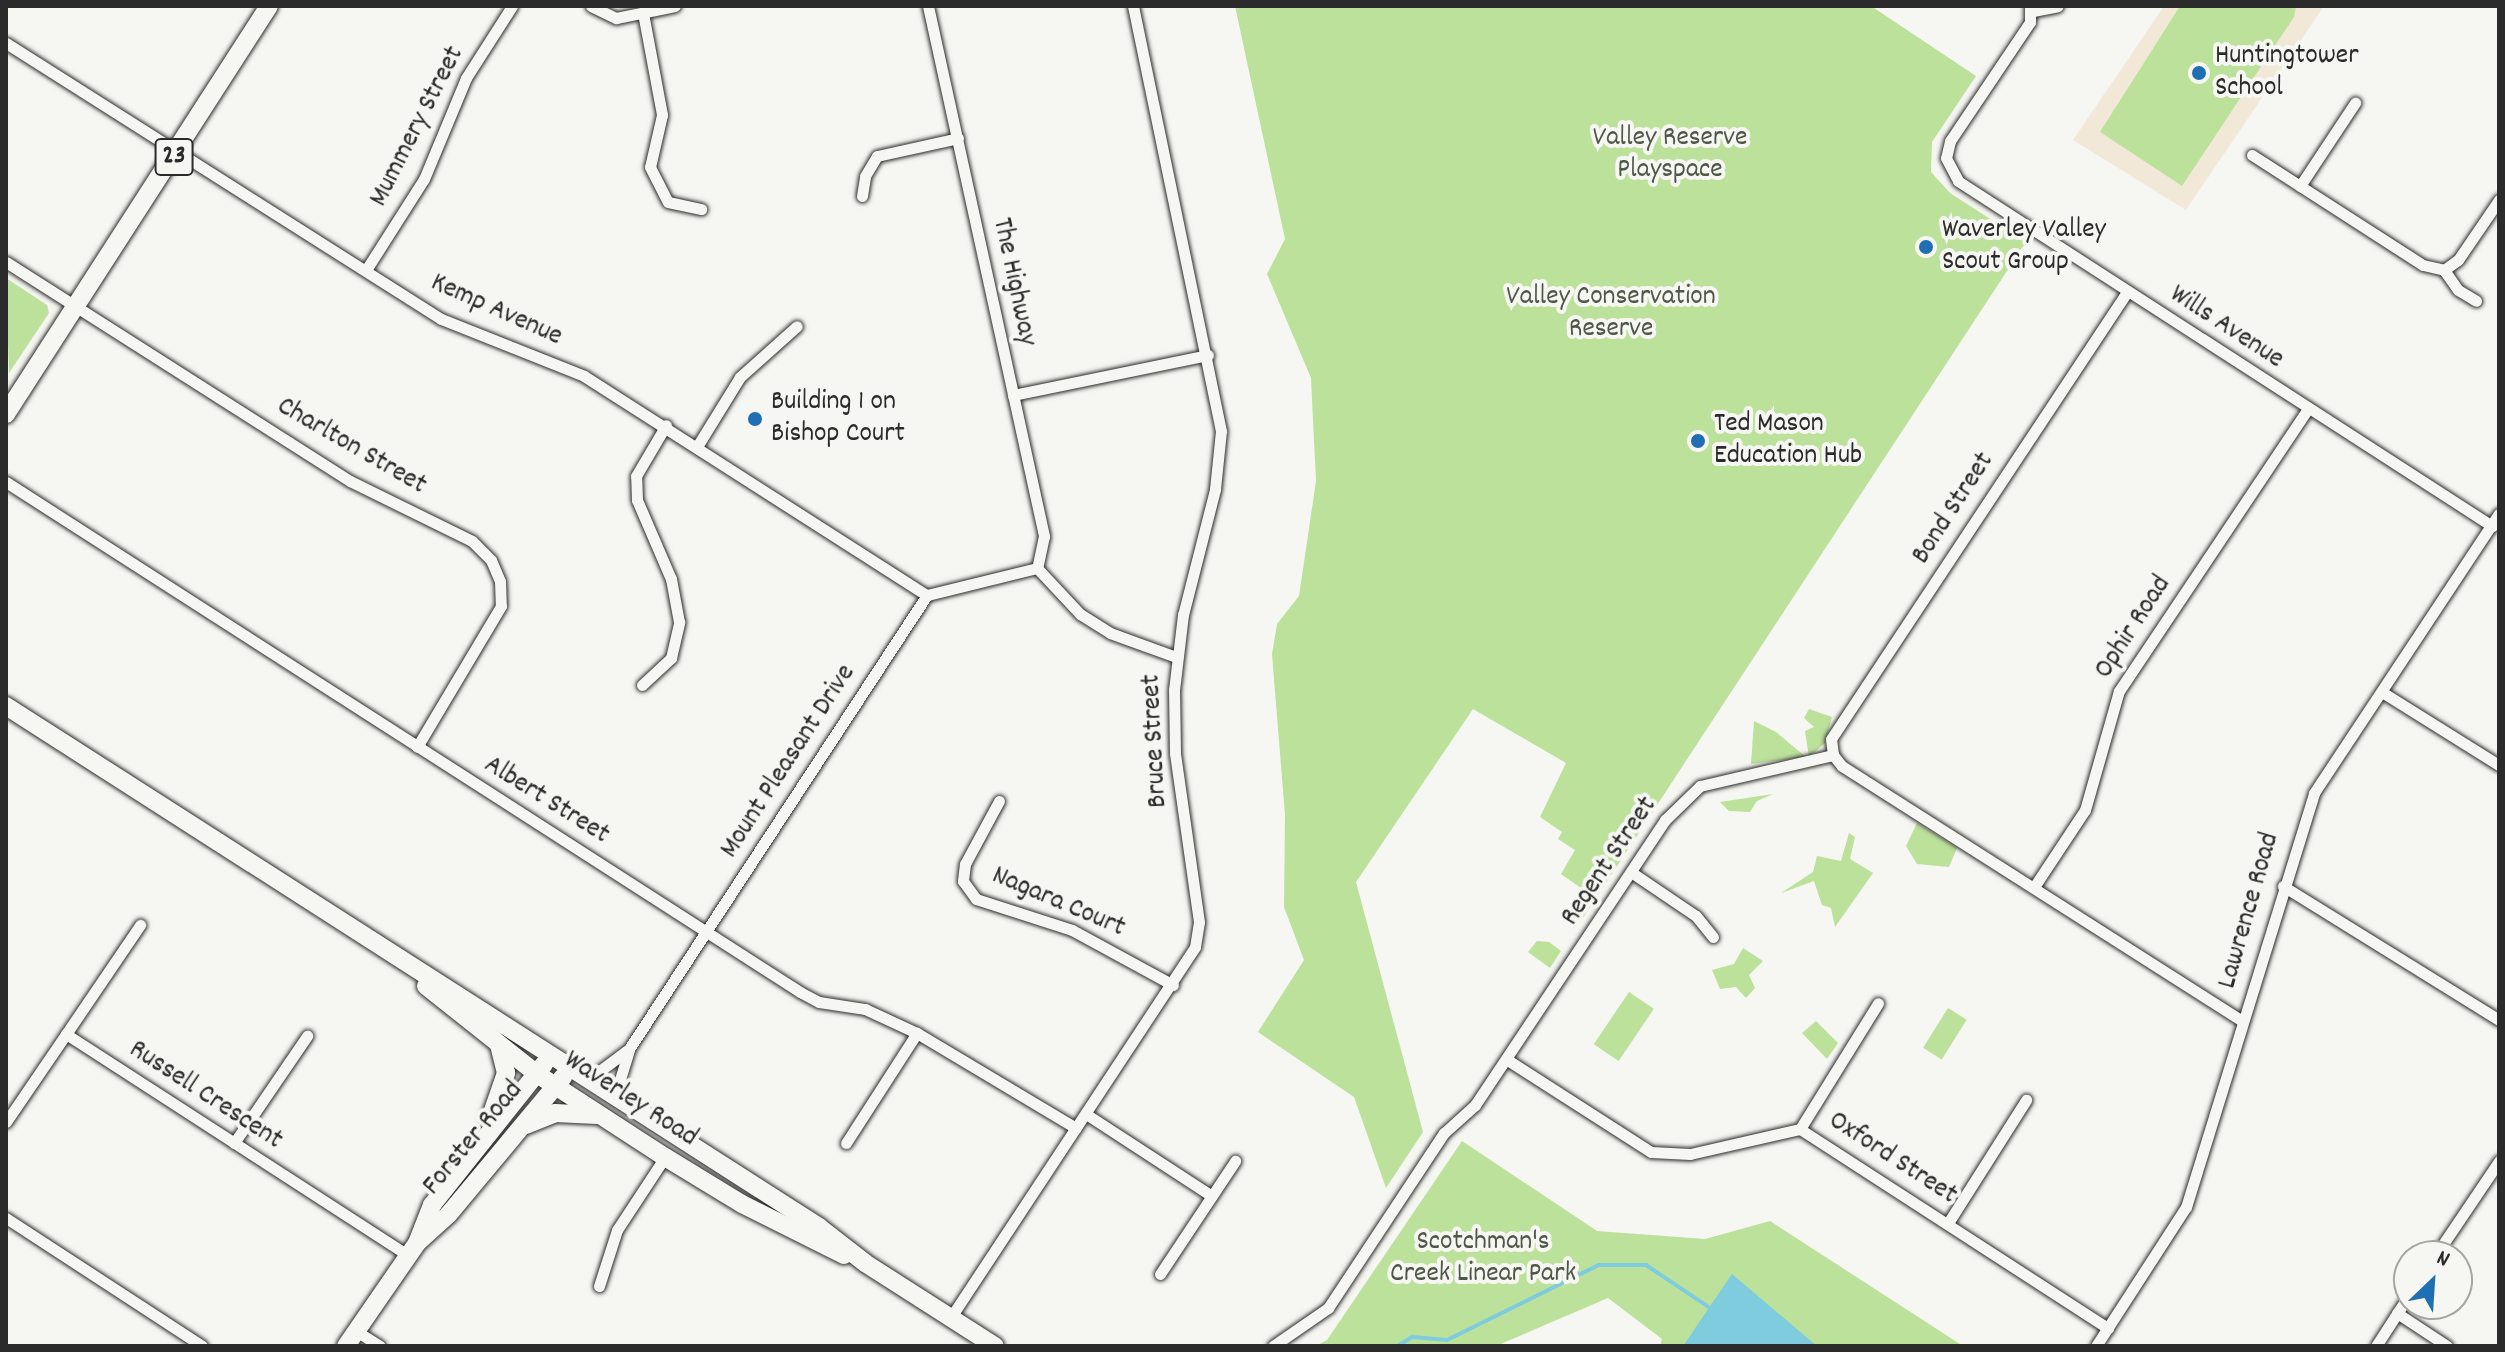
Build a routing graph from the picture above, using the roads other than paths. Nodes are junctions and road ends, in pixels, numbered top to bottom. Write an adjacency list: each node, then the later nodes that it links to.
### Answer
1 (269, 6): 13 (main road, 23)
2 (512, 6): 20 (street, Mummery Street)
3 (591, 6): 9 (street)
4 (675, 6): 9 (street)
5 (928, 6): 12 (street, The Highway)
6 (1133, 6): 26 (street, Bruce Street)
7 (2058, 6): 8 (street)
8 (2032, 8): 22 (street, Wills Avenue)
9 (643, 13): 18 (street)
10 (6, 43): 13 (street, Kemp Avenue)
11 (2355, 103): 15 (street)
12 (958, 138): 16 (street); 27 (street, The Highway)
13 (176, 154): 20 (street, Kemp Avenue); 24 (main road, 23)
14 (2252, 155): 15 (street)
15 (2300, 186): 21 (street)
16 (862, 196)
17 (2499, 200): 21 (street)
18 (701, 209)
19 (6, 262): 24 (street, Charlton Street)
20 (366, 270): 30 (street, Kemp Avenue)
21 (2444, 270): 23 (street)
22 (2127, 292): 28 (street, Wills Avenue); 42 (street, Bond Street)
23 (2476, 301)
24 (74, 306): 29 (main road, 23); 41 (street, Charlton Street)
25 (797, 326): 31 (street)
26 (1208, 355): 27 (street); 37 (street, Bruce Street)
27 (1013, 395): 35 (street, The Highway)
28 (2307, 410): 34 (street, Wills Avenue); 47 (street, Ophir Road)
29 (6, 414)
30 (666, 425): 31 (street, Kemp Avenue); 38 (street)
31 (698, 445): 36 (street, Kemp Avenue)
32 (6, 482): 41 (street, Albert Street)
33 (2499, 514): 34 (street, Lawrence Road)
34 (2492, 526): 39 (street, Lawrence Road)
35 (1037, 568): 36 (street); 37 (street)
36 (927, 595): 49 (street, Mount Pleasant Drive)
37 (1176, 657): 52 (street, Bruce Street)
38 (642, 685)
39 (2382, 692): 43 (street); 46 (street, Lawrence Road)
40 (6, 706): 51 (main road, Waverley Road)
41 (417, 747): 49 (street, Albert Street)
42 (1833, 755): 45 (street, Regent Street); 47 (street)
43 (2499, 765)
44 (999, 801): 52 (street, Nagara Court)
45 (1631, 872): 50 (street); 62 (street, Regent Street)
46 (2283, 886): 54 (street); 55 (street, Lawrence Road)
47 (2034, 887): 55 (street)
48 (140, 925): 57 (street)
49 (707, 932): 56 (street, Albert Street); 60 (street, Mount Pleasant Drive)
50 (1713, 937)
51 (386, 952): 59 (main road, Waverley Road); 61 (main road, Waverley Road)
52 (1173, 985): 69 (street, Bruce Street)
53 (1878, 1003): 73 (street)
54 (2497, 1014)
55 (2242, 1021): 93 (street, Lawrence Road)
56 (917, 1033): 72 (street, Albert Street); 78 (street)
57 (66, 1034): 71 (street); 77 (street, Russell Crescent)
58 (307, 1036): 77 (street)
59 (499, 1044): 64 (main road, Waverley Road); 75 (main road)
60 (629, 1049): 65 (street, Mount Pleasant Drive); 68 (street, Mount Pleasant Drive)
61 (551, 1055): 63 (main road, Waverley Road); 64 (main road, Forster Road)
62 (1506, 1059): 73 (street, Oxford Street); 98 (street, Regent Street)
63 (570, 1067): 65 (main road, Waverley Road); 66 (main road, Forster Road)
64 (537, 1074): 66 (main road, Waverley Road); 75 (main road, Forster Road)
65 (589, 1079): 68 (main road, Waverley Road)
66 (556, 1085): 70 (main road, Waverley Road); 74 (main road, Forster Road)
67 (2026, 1100): 84 (street)
68 (622, 1101): 76 (main road, Waverley Road)
69 (1086, 1114): 72 (street, Bruce Street); 82 (street)
70 (608, 1119): 74 (main road); 79 (main road, Waverley Road)
71 (6, 1122)
72 (1076, 1128): 90 (street, Bruce Street)
73 (1800, 1129): 84 (street, Oxford Street)
74 (517, 1131): 86 (main road, Forster Road)
75 (485, 1133): 86 (main road, Forster Road)
76 (678, 1137): 79 (main road); 87 (main road, Waverley Road)
77 (234, 1143): 86 (street, Russell Crescent)
78 (846, 1143)
79 (665, 1157): 87 (main road, Waverley Road); 89 (street)
80 (1235, 1161): 82 (street)
81 (2499, 1161): 85 (street)
82 (1212, 1196): 88 (street)
83 (6, 1218): 95 (street)
84 (1948, 1223): 93 (street, Oxford Street)
85 (2446, 1240)
86 (413, 1249): 94 (main road, Forster Road)
87 (865, 1263): 90 (main road, Waverley Road)
88 (1160, 1274)
89 (599, 1286)
90 (951, 1317): 97 (main road, Waverley Road)
91 (2393, 1319): 100 (street)
92 (2408, 1320): 101 (street)
93 (2108, 1328): 99 (street, Lawrence Road)
94 (351, 1338): 96 (street)
95 (202, 1346)
96 (380, 1346)
97 (995, 1346)
98 (1273, 1346)
99 (2096, 1346)
100 (2376, 1346)
101 (2447, 1346)

